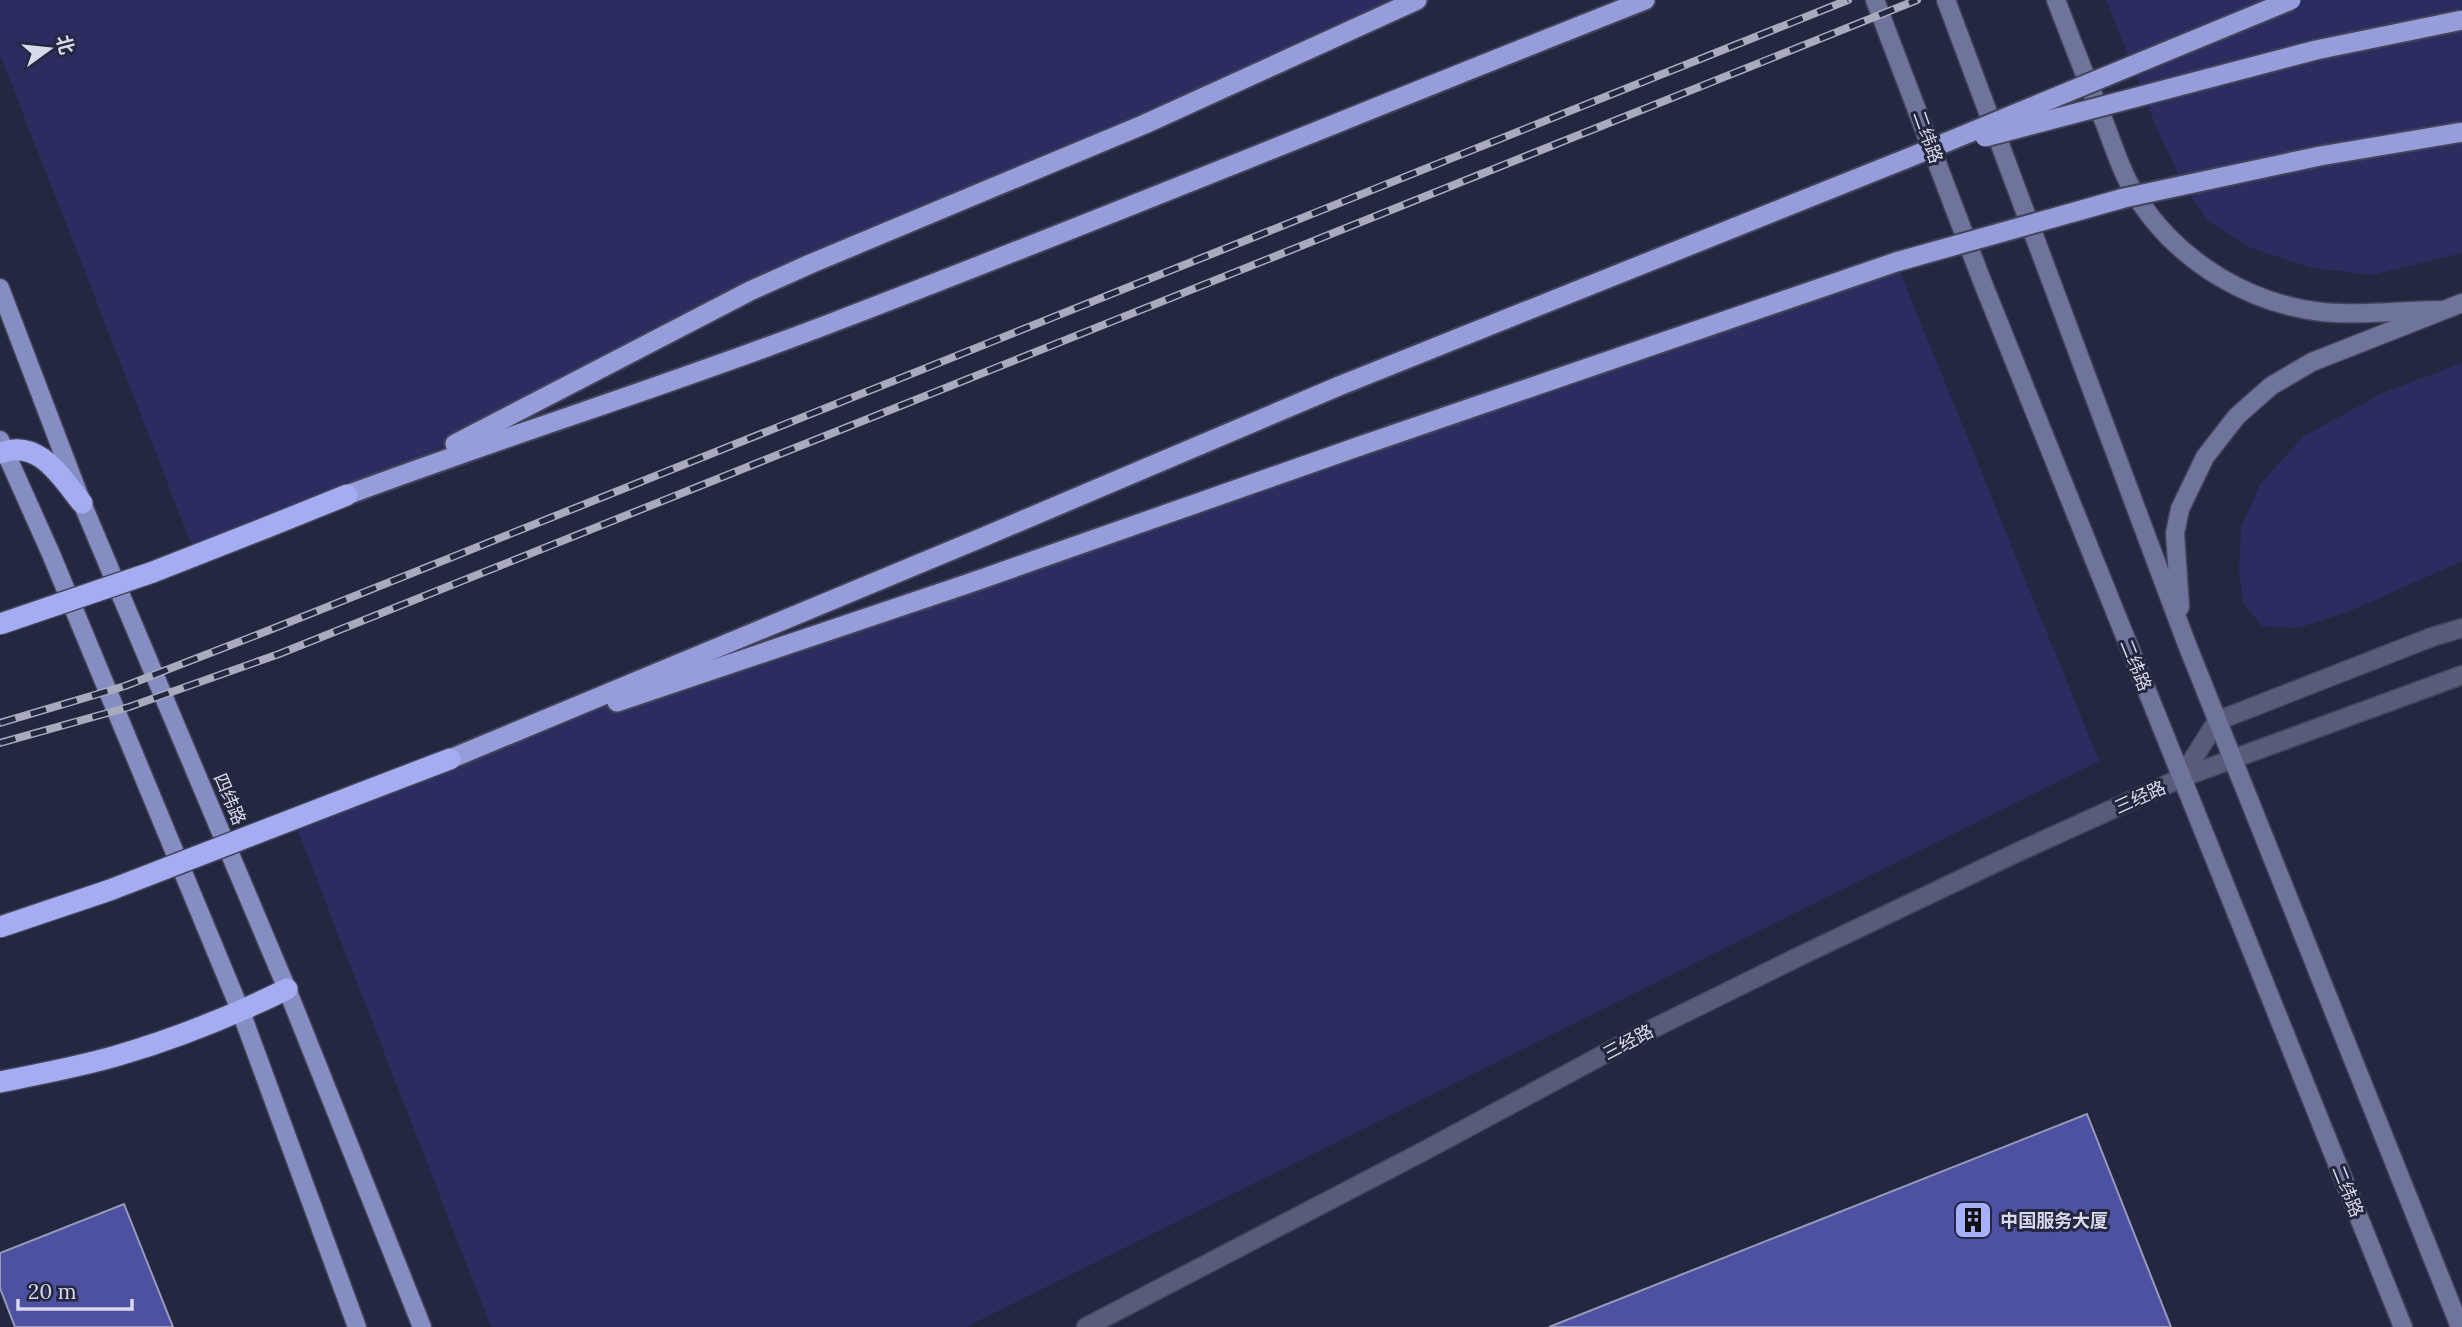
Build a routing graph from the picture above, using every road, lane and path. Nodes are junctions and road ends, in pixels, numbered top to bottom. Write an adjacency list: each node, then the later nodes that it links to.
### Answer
1 (1417, 0): 14 (highway)
2 (1645, 0): 14 (highway)
3 (1875, 0): 23 (main road, 二纬路)
4 (1946, 0): 18 (main road)
5 (2056, 0): 12 (main road)
6 (2291, 0): 9 (highway, bridge)
7 (2462, 20): 9 (highway, bridge)
8 (2462, 132): 21 (highway, bridge)
9 (1913, 156): 21 (highway, bridge)
10 (0, 288): 15 (main road, 四纬路)
11 (2462, 303): 12 (main road)
12 (2440, 310): 18 (main road)
13 (2, 448): 15 (highway); 26 (main road)
14 (347, 495): 16 (highway, bridge)
15 (82, 503): 25 (main road, 四纬路)
16 (0, 624)
17 (2462, 628): 20 (street)
18 (2186, 642): 20 (main road)
19 (2462, 675): 22 (street, 三经路)
20 (2217, 721): 22 (main road); 23 (street, 三经路)
21 (450, 759): 24 (highway, bridge)
22 (2232, 761): 23 (street, 三经路); 32 (main road)
23 (2181, 778): 30 (street, 三经路); 31 (main road, 二纬路)
24 (0, 927)
25 (287, 989): 26 (highway); 29 (main road, 四纬路)
26 (241, 1012): 27 (highway); 28 (main road)
27 (0, 1082)
28 (357, 1327)
29 (422, 1327)
30 (1086, 1327)
31 (2403, 1327)
32 (2460, 1327)

